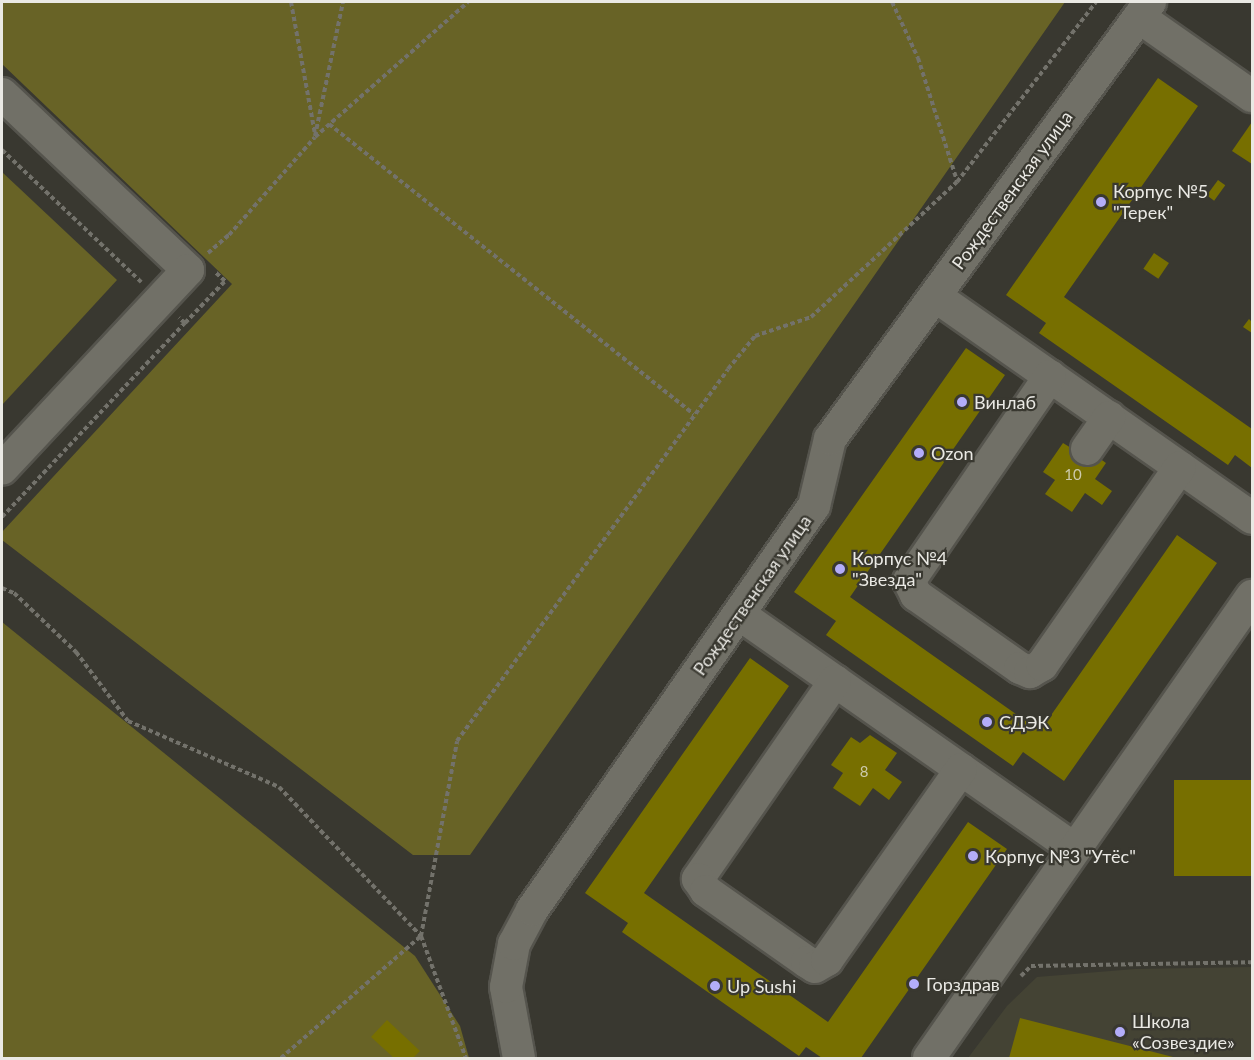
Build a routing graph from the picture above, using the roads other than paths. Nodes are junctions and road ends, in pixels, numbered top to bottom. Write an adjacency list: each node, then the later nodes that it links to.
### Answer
1 (1145, 9): 3 (street); 4 (street, Рождественская улица)
2 (2, 94): 9 (street)
3 (1252, 96)
4 (935, 296): 5 (street); 12 (street, Рождественская улица)
5 (1050, 376): 6 (street); 8 (street)
6 (1115, 422): 7 (street); 8 (street)
7 (1093, 454)
8 (1180, 467): 10 (street)
9 (2, 469)
10 (1252, 518)
11 (1252, 596): 15 (street)
12 (739, 614): 13 (street); 16 (street, Рождественская улица)
13 (835, 681): 14 (street); 14 (street)
14 (961, 769): 15 (street)
15 (1075, 849): 17 (street)
16 (519, 1059)
17 (929, 1059)

